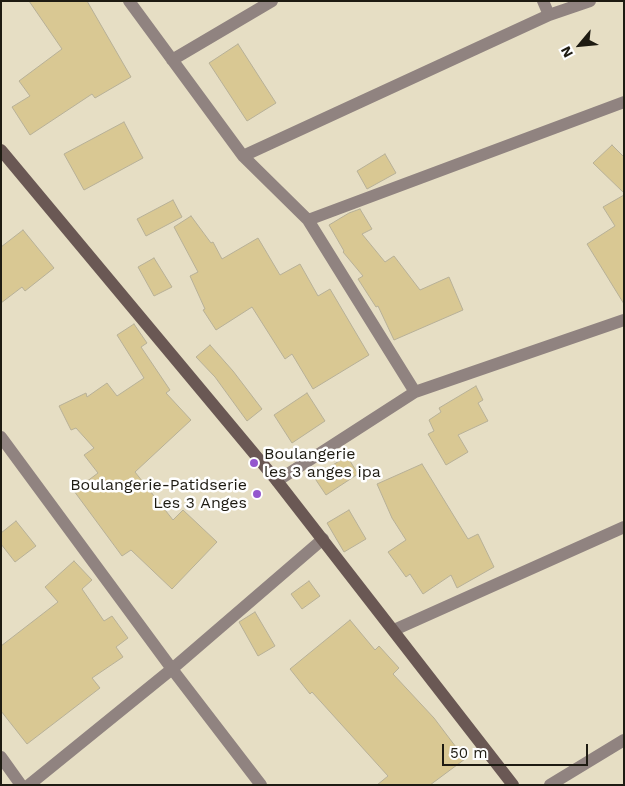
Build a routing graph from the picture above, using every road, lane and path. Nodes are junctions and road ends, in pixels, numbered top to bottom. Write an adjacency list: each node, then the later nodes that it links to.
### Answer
1 (129, 1): 6 (street)
2 (272, 1): 6 (street)
3 (543, 1): 5 (street)
4 (590, 1): 5 (street)
5 (549, 15): 9 (street)
6 (172, 60): 9 (street)
7 (624, 102): 10 (street)
8 (1, 150): 14 (main road)
9 (243, 156): 10 (street)
10 (308, 220): 12 (street)
11 (624, 320): 12 (street)
12 (415, 392): 14 (street)
13 (1, 437): 18 (street)
14 (277, 481): 16 (main road)
15 (624, 527): 17 (street)
16 (323, 539): 17 (main road); 18 (street)
17 (394, 630): 24 (main road)
18 (172, 669): 22 (street); 23 (street)
19 (624, 740): 25 (street)
20 (1, 757): 21 (street)
21 (21, 785)
22 (29, 785)
23 (261, 785)
24 (513, 785)
25 (550, 785)

